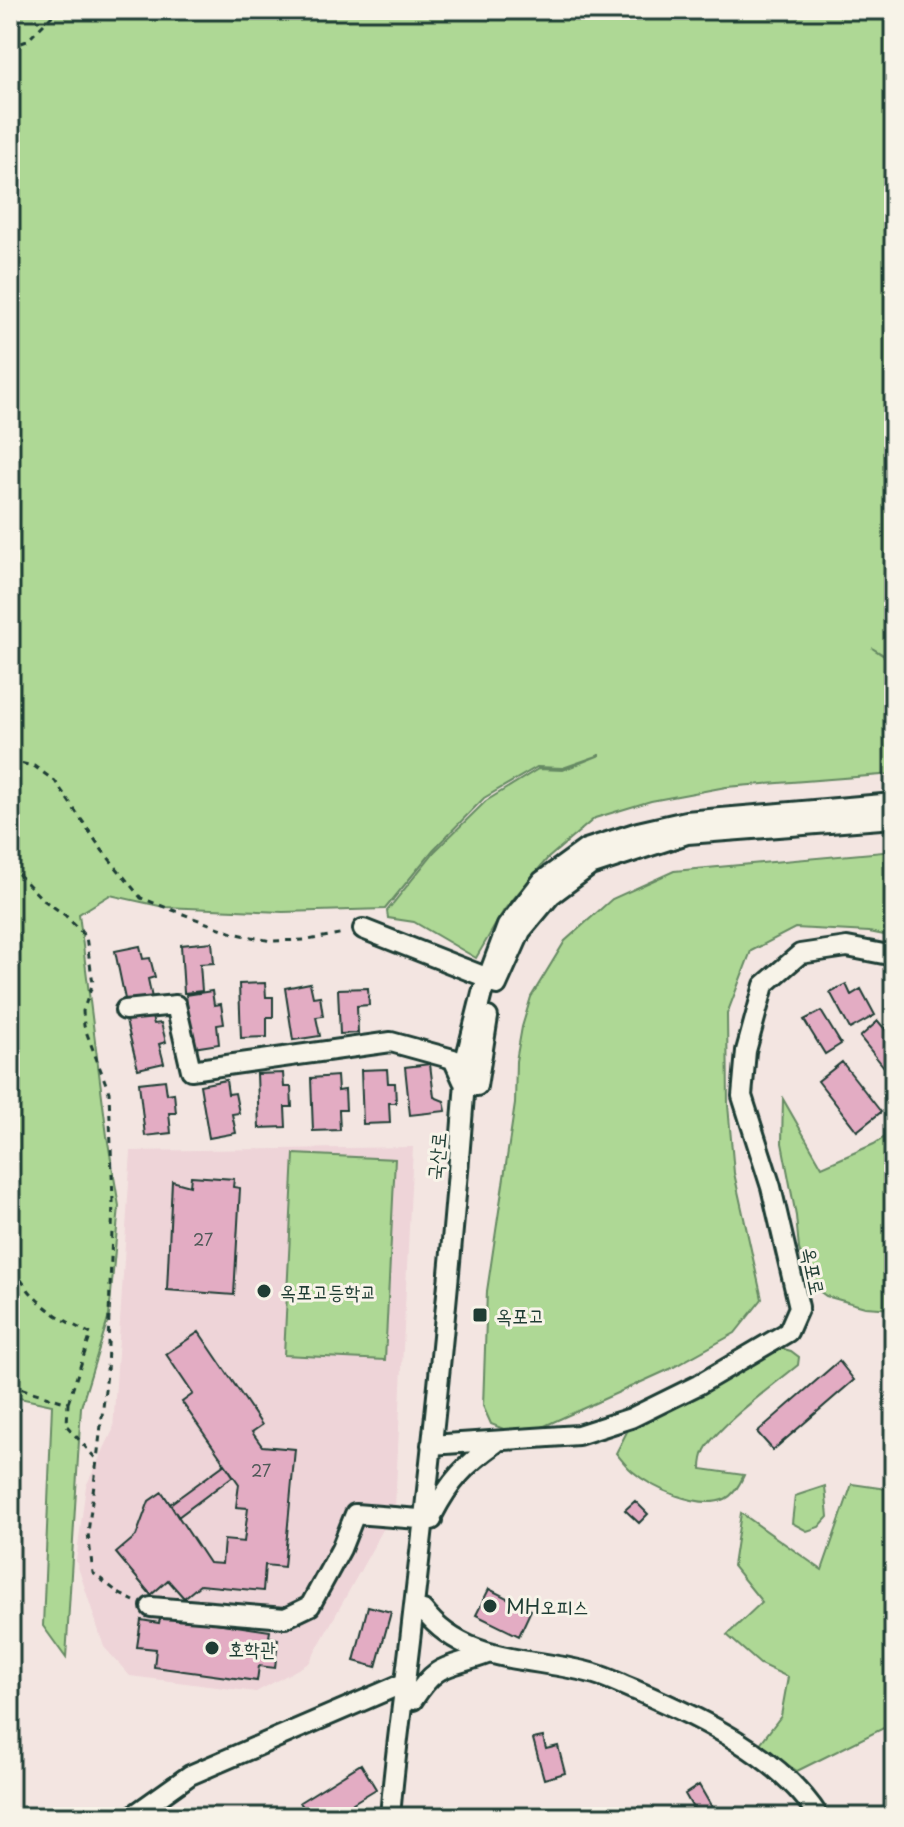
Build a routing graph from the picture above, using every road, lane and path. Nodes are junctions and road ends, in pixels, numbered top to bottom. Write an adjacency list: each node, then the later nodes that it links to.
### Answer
1 (58, 10): 2 (path)
2 (10, 47)
3 (10, 761): 7 (path)
4 (894, 803): 9 (street, 국산로)
5 (894, 818): 18 (street, 국산로)
6 (10, 865): 19 (path)
7 (363, 929): 9 (street)
8 (894, 956): 17 (street, 옥포로)
9 (488, 978): 11 (street, 국산로)
10 (125, 1010): 12 (street)
11 (470, 1042): 12 (street); 13 (street, 국산로)
12 (453, 1059): 13 (street)
13 (465, 1087): 18 (street, 국산로)
14 (10, 1258): 16 (path)
15 (10, 1385): 16 (path)
16 (68, 1403): 19 (path)
17 (497, 1442): 18 (street, 옥포로); 20 (street)
18 (435, 1445): 20 (street, 국산로)
19 (97, 1460): 21 (path)
20 (429, 1518): 21 (street); 22 (street, 국산로); 24 (street, 국산로)
21 (151, 1607)
22 (423, 1610): 23 (street); 24 (street, 국산로)
23 (487, 1654): 24 (street); 29 (street)
24 (406, 1693): 25 (street); 26 (street); 27 (street, 국산로); 28 (street, 국산로)
25 (131, 1817)
26 (149, 1817)
27 (390, 1817)
28 (400, 1817)
29 (819, 1817)

